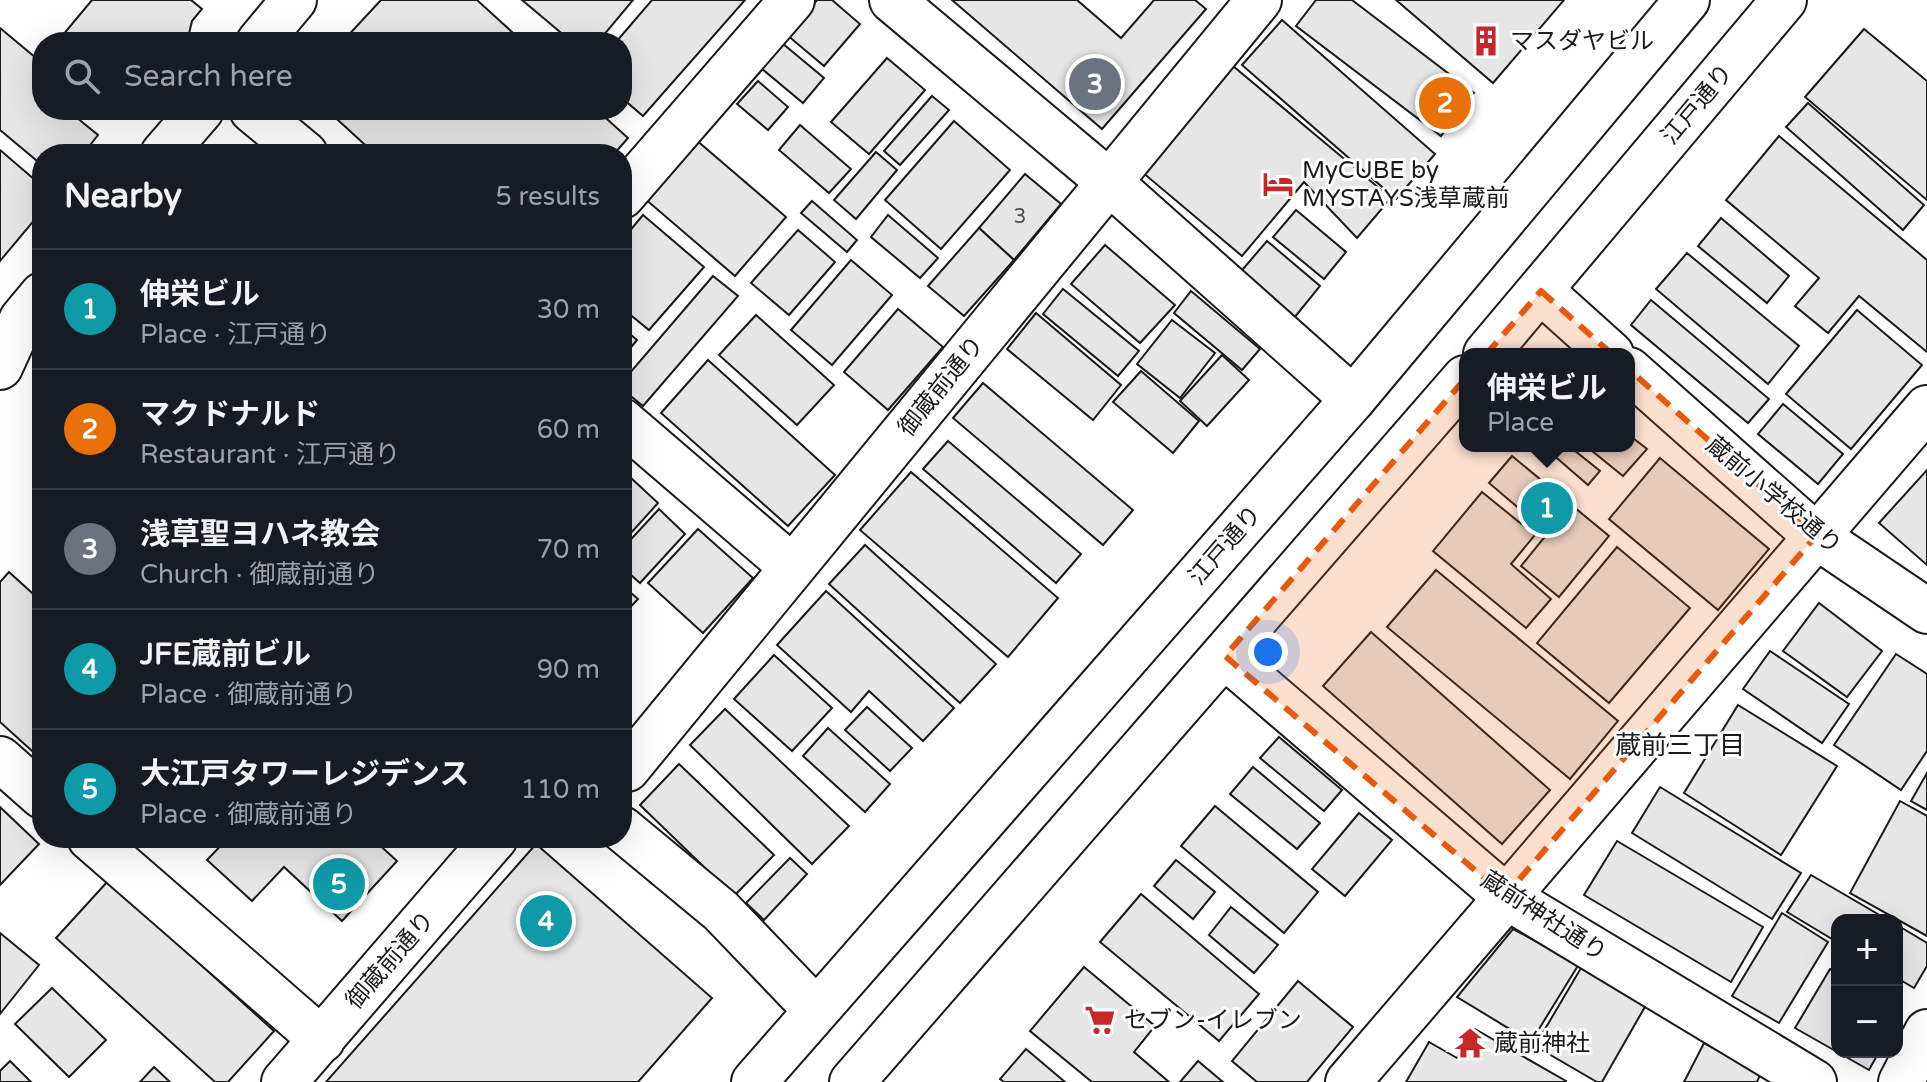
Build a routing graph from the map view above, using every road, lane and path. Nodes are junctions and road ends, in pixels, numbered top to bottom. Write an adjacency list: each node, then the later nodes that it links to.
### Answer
1 (294, 0): 7 (main road)
2 (792, 0): 13 (main road)
3 (892, 0): 12 (main road)
4 (1259, 0): 12 (main road, 御蔵前通り)
5 (1687, 0): 21 (main road, 江戸通り)
6 (1784, 0): 14 (main road, 江戸通り)
7 (267, 32)
8 (192, 120): 10 (main road)
9 (264, 120): 11 (main road)
10 (172, 144)
11 (293, 144)
12 (1109, 182): 21 (main road); 25 (main road, 御蔵前通り)
13 (632, 184)
14 (1541, 291): 16 (main road, 江戸通り); 17 (main road)
15 (26, 313): 18 (main road)
16 (1491, 348)
17 (1604, 348)
18 (0, 367)
19 (1635, 375): 24 (main road, 蔵前小学校通り)
20 (1459, 385): 27 (main road)
21 (1353, 399): 35 (main road, 江戸通り)
22 (1927, 408): 24 (main road)
23 (632, 430): 25 (main road)
24 (1816, 536): 26 (main road, 蔵前小学校通り); 34 (main road)
25 (792, 567): 29 (main road, 御蔵前通り)
26 (1927, 611)
27 (1225, 656): 34 (main road, 蔵前神社通り); 40 (main road)
28 (0, 759): 30 (main road)
29 (632, 763)
30 (32, 787)
31 (632, 837): 35 (main road)
32 (101, 848): 37 (main road)
33 (486, 848): 37 (main road, 御蔵前通り)
34 (1505, 896): 41 (main road); 42 (main road, 蔵前神社通り)
35 (816, 1010): 39 (main road, 江戸通り)
36 (1927, 1032): 43 (main road)
37 (322, 1040): 38 (main road, 御蔵前通り)
38 (284, 1082)
39 (754, 1082)
40 (852, 1082)
41 (1348, 1082)
42 (1814, 1082)
43 (1901, 1082)

